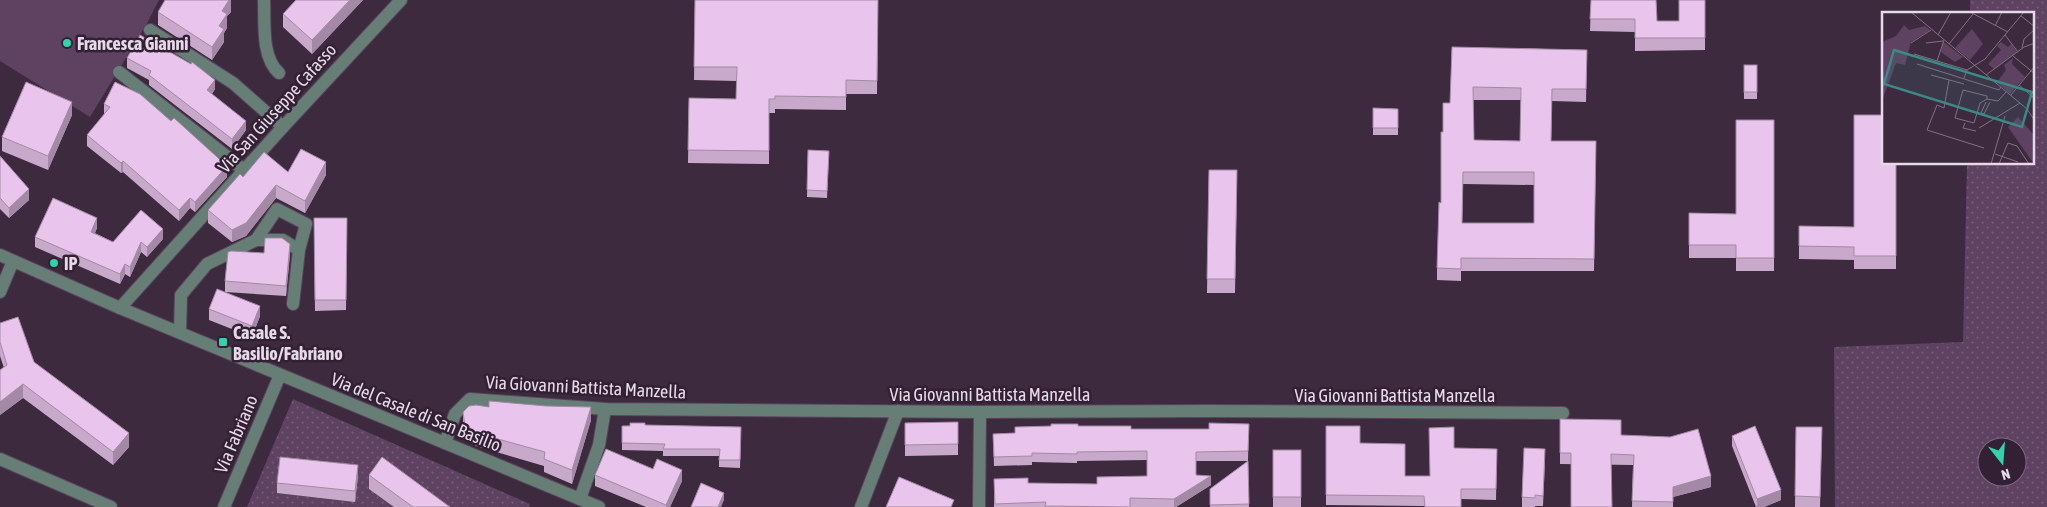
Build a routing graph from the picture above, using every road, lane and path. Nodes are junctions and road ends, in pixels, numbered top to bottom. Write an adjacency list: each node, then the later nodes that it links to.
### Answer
1 (264, 0): 5 (street)
2 (401, 0): 6 (street, Via San Giuseppe Cafasso)
3 (150, 30): 6 (street)
4 (119, 72): 7 (street)
5 (279, 73)
6 (283, 127): 7 (street, Via San Giuseppe Cafasso)
7 (244, 170): 14 (street, Via San Giuseppe Cafasso)
8 (256, 240): 9 (street); 9 (street); 15 (street)
9 (299, 250): 13 (street)
10 (0, 254): 11 (street, Via del Casale di San Basilio)
11 (13, 261): 12 (street); 14 (street, Via del Casale di San Basilio)
12 (0, 292)
13 (293, 304)
14 (120, 308): 15 (street, Via del Casale di San Basilio)
15 (180, 332): 16 (street, Via del Casale di San Basilio)
16 (280, 375): 21 (street, Via del Casale di San Basilio); 25 (street, Via Fabriano)
17 (605, 408): 18 (street, Via Giovanni Battista Manzella); 21 (street, Via Giovanni Battista Manzella); 23 (street)
18 (898, 412): 19 (street, Via Giovanni Battista Manzella); 27 (street)
19 (980, 412): 20 (street, Via Giovanni Battista Manzella); 28 (street)
20 (1563, 413)
21 (444, 443): 23 (street, Via del Casale di San Basilio)
22 (0, 459): 24 (street)
23 (580, 499): 26 (street, Via del Casale di San Basilio)
24 (111, 507)
25 (224, 507)
26 (599, 507)
27 (861, 507)
28 (979, 507)

